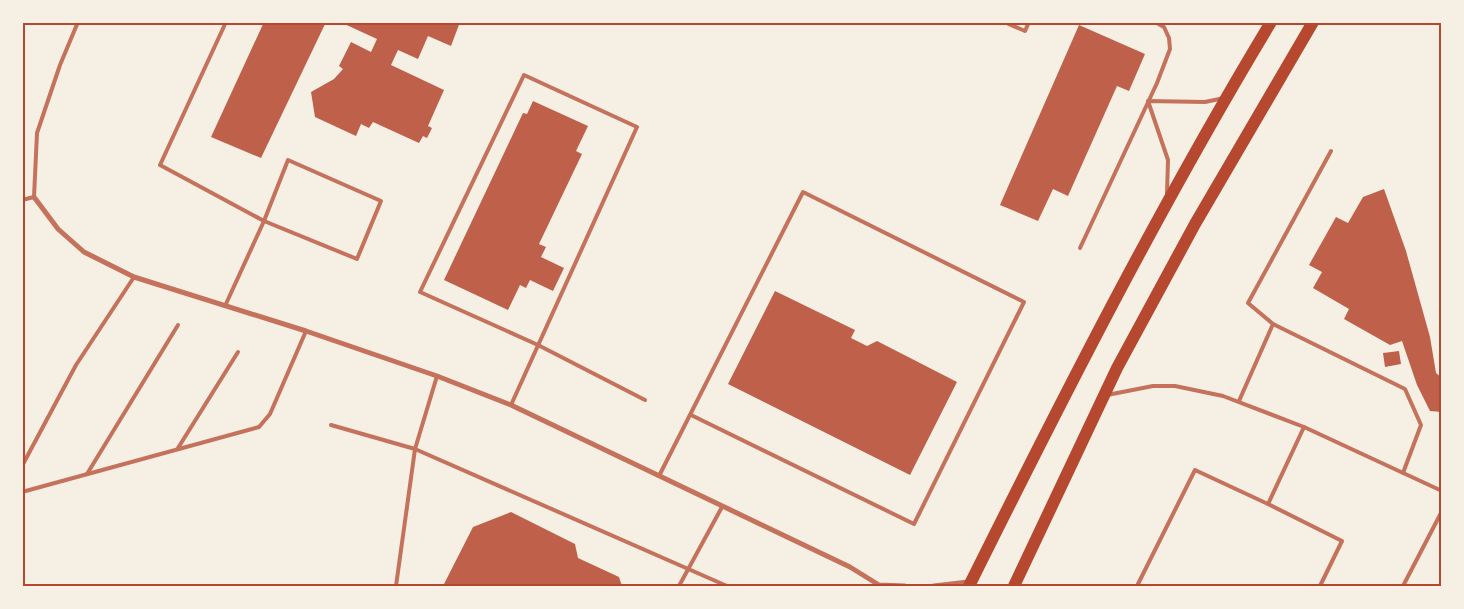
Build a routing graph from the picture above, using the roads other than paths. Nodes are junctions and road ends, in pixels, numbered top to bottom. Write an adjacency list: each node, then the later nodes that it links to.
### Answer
1 (78, 22): 11 (lane)
2 (226, 22): 14 (lane)
3 (1004, 22): 4 (lane)
4 (1029, 22)
5 (1156, 22): 9 (lane)
6 (1271, 22): 8 (main road)
7 (1313, 22): 24 (main road)
8 (1226, 97): 9 (lane); 13 (main road)
9 (1148, 102): 13 (lane); 15 (lane)
10 (1331, 152): 18 (lane)
11 (34, 197): 12 (lane); 16 (street)
12 (22, 200)
13 (1167, 200): 43 (main road)
14 (264, 221): 14 (lane); 17 (lane)
15 (1080, 248)
16 (134, 277): 17 (street); 33 (lane)
17 (225, 306): 20 (street)
18 (1273, 324): 26 (lane); 34 (lane)
19 (178, 325): 35 (lane)
20 (306, 331): 23 (street); 31 (lane)
21 (538, 345): 21 (lane); 25 (lane); 27 (lane)
22 (238, 352): 31 (lane)
23 (437, 376): 27 (street); 32 (lane)
24 (1104, 395): 26 (lane); 50 (main road)
25 (645, 400)
26 (1239, 401): 30 (lane)
27 (511, 405): 36 (street)
28 (691, 415): 28 (lane); 36 (lane)
29 (331, 425): 32 (lane)
30 (1304, 427): 34 (lane); 39 (lane)
31 (178, 448): 35 (lane)
32 (415, 450): 42 (lane); 44 (lane)
33 (22, 466)
34 (1403, 473): 37 (lane)
35 (87, 474): 38 (lane)
36 (659, 476): 40 (street)
37 (1442, 491)
38 (22, 492)
39 (1268, 504): 51 (lane); 52 (lane)
40 (722, 506): 42 (lane); 47 (street)
41 (1442, 511): 53 (lane)
42 (688, 569): 45 (lane); 46 (lane)
43 (970, 584): 49 (street)
44 (396, 586)
45 (679, 586)
46 (727, 586)
47 (880, 586): 48 (street)
48 (905, 586)
49 (934, 586)
50 (1014, 586)
51 (1138, 586)
52 (1320, 586)
53 (1403, 586)

